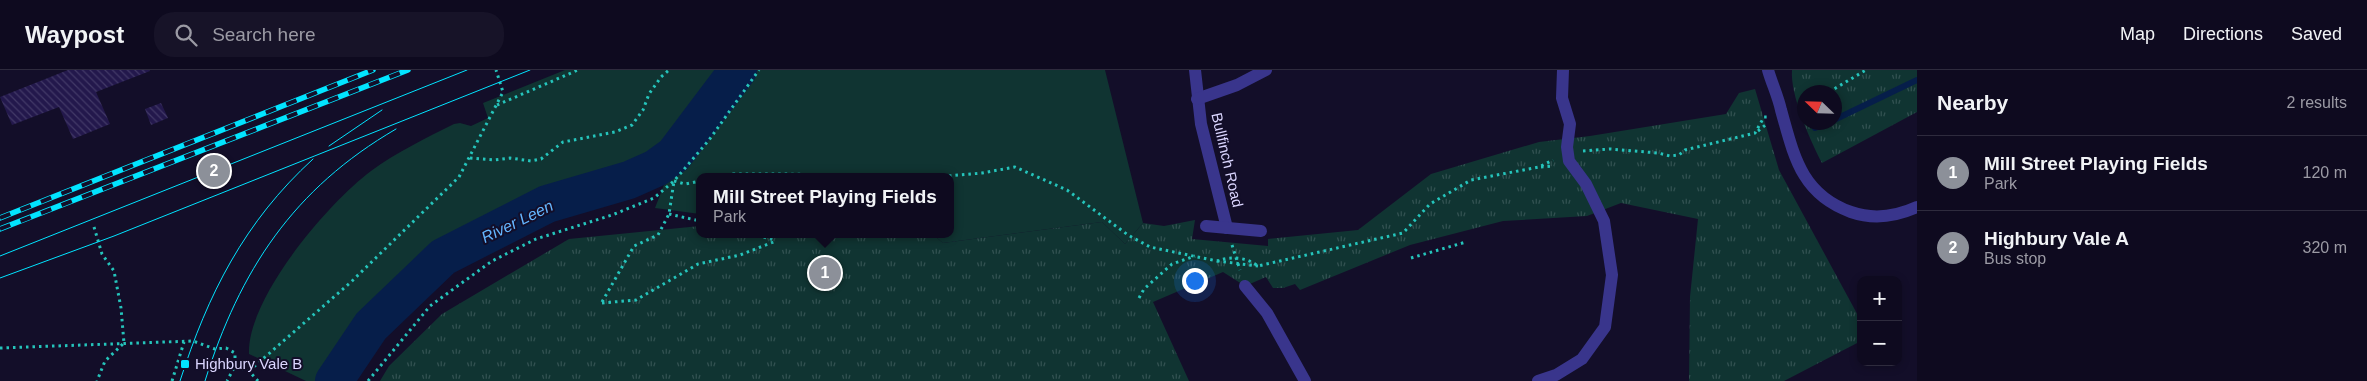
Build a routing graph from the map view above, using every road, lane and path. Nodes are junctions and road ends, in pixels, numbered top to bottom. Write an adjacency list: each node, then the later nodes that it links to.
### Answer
1 (496, 70): 12 (path)
2 (578, 70): 12 (path)
3 (669, 70): 15 (path)
4 (759, 70): 18 (path)
5 (1195, 70): 11 (street, Bullfinch Road)
6 (1266, 70): 11 (street, Bullfinch Road)
7 (1563, 70): 48 (street)
8 (1768, 70): 13 (street)
9 (1866, 70): 10 (path)
10 (1841, 85)
11 (1197, 99): 25 (street, Bullfinch Road)
12 (496, 105): 15 (path)
13 (1782, 114): 14 (path); 20 (street)
14 (1582, 151)
15 (470, 158): 41 (path)
16 (1549, 161): 34 (path)
17 (954, 175): 29 (path)
18 (674, 181): 19 (path); 21 (path); 46 (path)
19 (696, 182)
20 (1917, 206)
21 (669, 214): 22 (path); 27 (path)
22 (696, 221)
23 (1206, 226): 25 (street)
24 (94, 227): 37 (path)
25 (1227, 228): 26 (street); 30 (path)
26 (1261, 231)
27 (765, 238)
28 (1466, 242): 31 (path)
29 (1195, 256): 32 (path); 36 (path)
30 (1236, 258): 32 (path); 33 (path); 34 (path)
31 (1411, 258)
32 (1217, 261): 33 (path)
33 (1238, 265): 34 (path); 35 (path)
34 (1258, 266)
35 (1245, 286): 47 (street)
36 (1139, 298)
37 (124, 342): 38 (path); 39 (path); 42 (path)
38 (184, 342): 40 (path); 43 (path)
39 (0, 348)
40 (235, 366): 41 (path); 44 (path)
41 (249, 371): 45 (path)
42 (97, 381)
43 (172, 381)
44 (227, 381)
45 (258, 381)
46 (368, 381)
47 (1305, 381)
48 (1538, 381)

